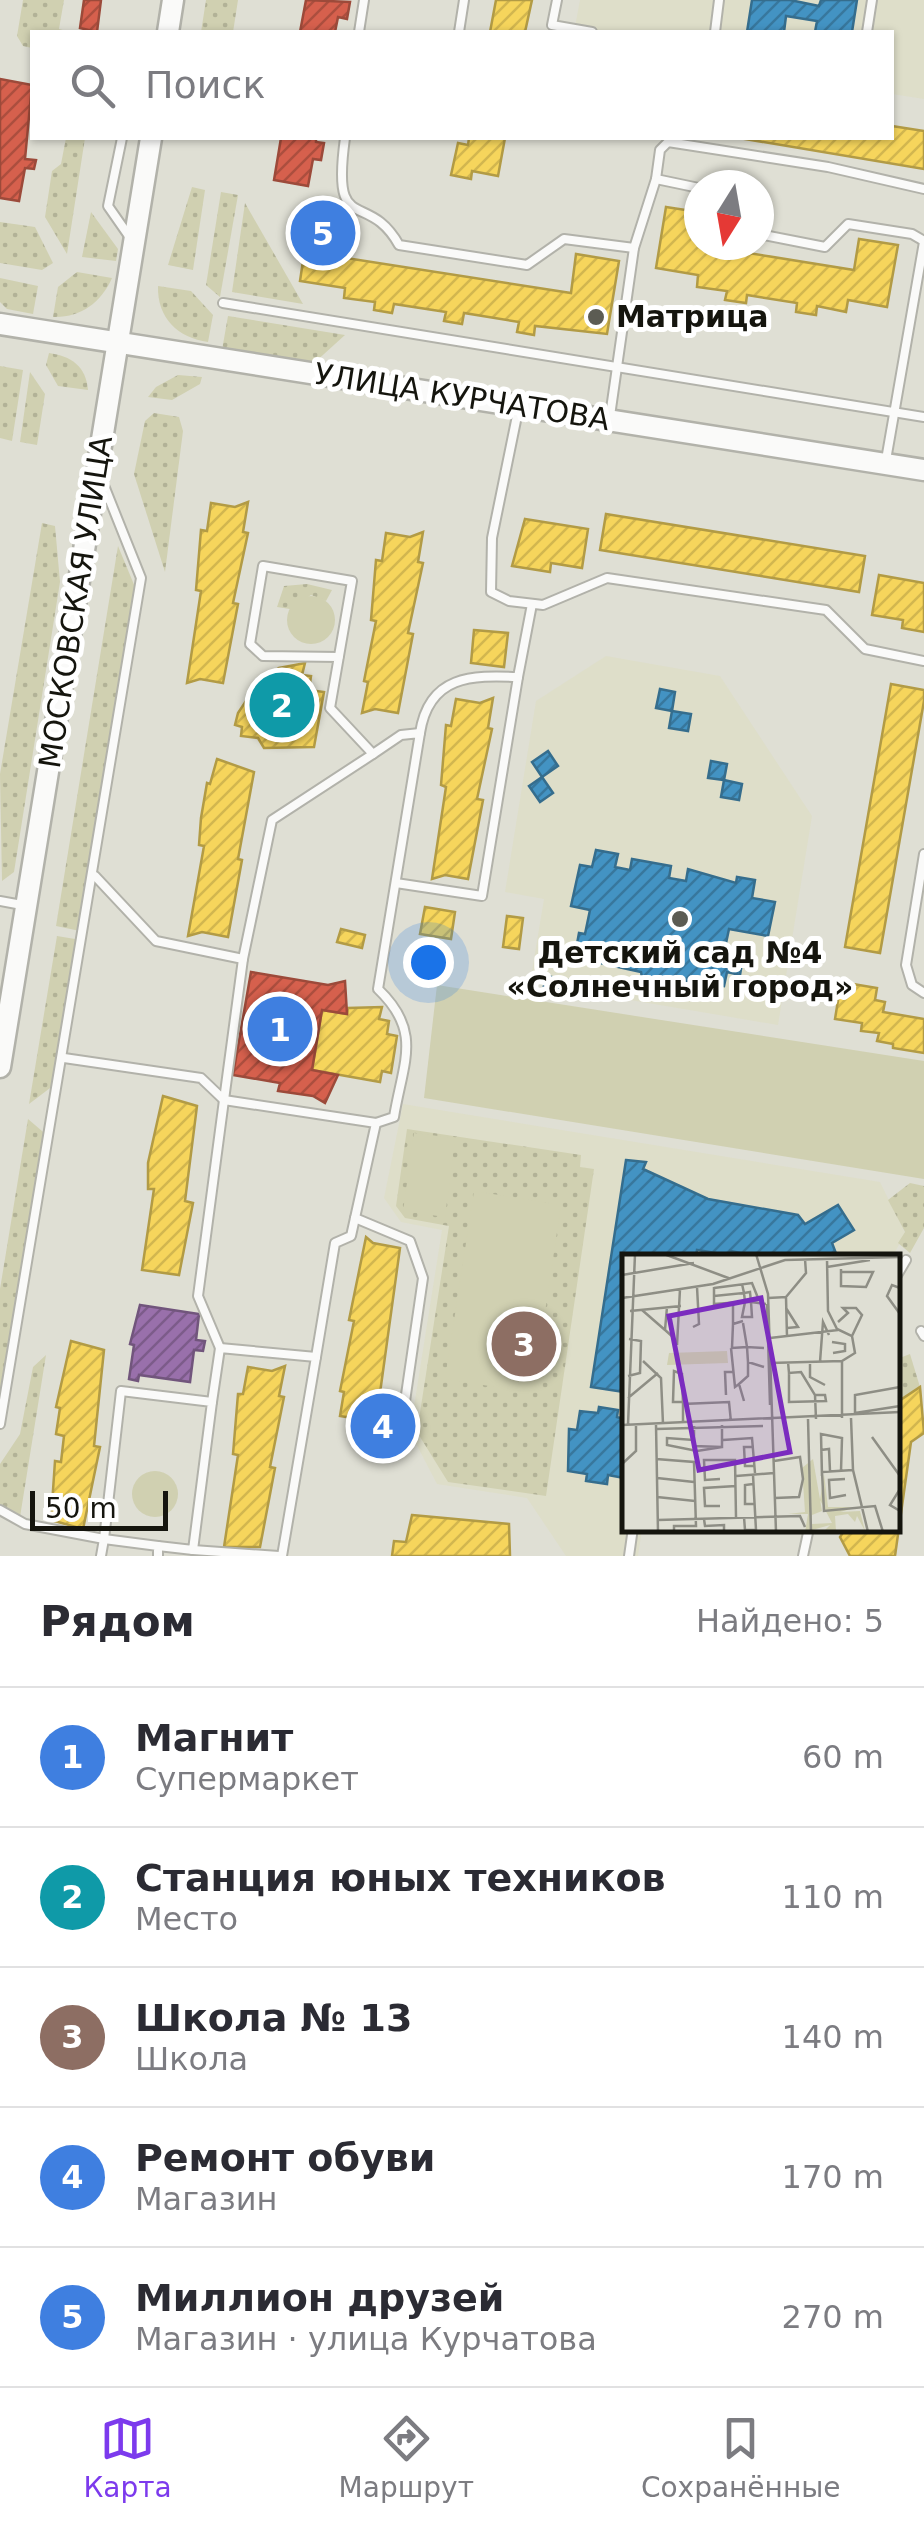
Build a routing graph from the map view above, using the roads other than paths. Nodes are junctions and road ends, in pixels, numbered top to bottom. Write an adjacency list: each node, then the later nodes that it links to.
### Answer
1 (173, 0): 7 (street)
2 (364, 0): 8 (lane)
3 (464, 0): 9 (lane)
4 (557, 0): 10 (lane)
5 (720, 0): 11 (lane)
6 (872, 0): 12 (lane)
7 (168, 30)
8 (359, 30)
9 (458, 30)
10 (581, 30)
11 (715, 30)
12 (868, 30)
13 (122, 140): 20 (lane)
14 (150, 140): 20 (street, МОСКОВСКАЯ УЛИЦА)
15 (345, 140): 22 (lane)
16 (656, 179): 17 (lane); 18 (lane); 22 (lane)
17 (684, 185)
18 (924, 190)
19 (774, 237): 21 (lane)
20 (134, 242): 26 (street, МОСКОВСКАЯ УЛИЦА)
21 (924, 242): 23 (lane)
22 (634, 248): 27 (lane)
23 (919, 298): 29 (lane)
24 (223, 303): 27 (lane)
25 (0, 324): 26 (street, УЛИЦА КУРЧАТОВА)
26 (118, 343): 28 (street, УЛИЦА КУРЧАТОВА); 33 (street, МОСКОВСКАЯ УЛИЦА)
27 (617, 367): 29 (lane); 31 (lane)
28 (518, 406): 31 (street, УЛИЦА КУРЧАТОВА); 35 (lane)
29 (894, 412): 30 (lane); 32 (lane)
30 (924, 417)
31 (609, 420): 32 (street, УЛИЦА КУРЧАТОВА)
32 (885, 464): 34 (street, УЛИЦА КУРЧАТОВА)
33 (98, 469): 42 (lane); 45 (street, МОСКОВСКАЯ УЛИЦА)
34 (924, 470)
35 (532, 604): 37 (lane); 38 (lane)
36 (339, 657): 36 (lane); 40 (lane)
37 (924, 661)
38 (518, 677): 39 (lane); 43 (lane)
39 (420, 733): 40 (lane); 43 (lane)
40 (373, 754): 46 (lane)
41 (924, 854): 47 (lane)
42 (94, 876): 46 (lane); 48 (lane)
43 (396, 883): 51 (lane)
44 (0, 901): 45 (lane)
45 (26, 906): 49 (street, МОСКОВСКАЯ УЛИЦА)
46 (243, 959): 50 (lane)
47 (924, 992)
48 (64, 1058): 50 (lane); 59 (lane)
49 (0, 1067)
50 (224, 1100): 51 (lane); 55 (lane)
51 (376, 1124): 52 (lane)
52 (355, 1218): 56 (lane); 58 (lane)
53 (906, 1260): 54 (lane)
54 (899, 1272)
55 (220, 1348): 56 (lane); 57 (lane)
56 (316, 1357): 67 (lane)
57 (212, 1402): 63 (lane); 64 (lane)
58 (402, 1422)
59 (0, 1424)
60 (0, 1510): 63 (lane)
61 (633, 1531): 68 (lane)
62 (808, 1531): 69 (lane)
63 (104, 1539): 65 (lane); 66 (lane)
64 (193, 1550): 65 (lane); 67 (lane)
65 (158, 1551)
66 (101, 1556)
67 (280, 1556)
68 (629, 1556)
69 (803, 1556)

